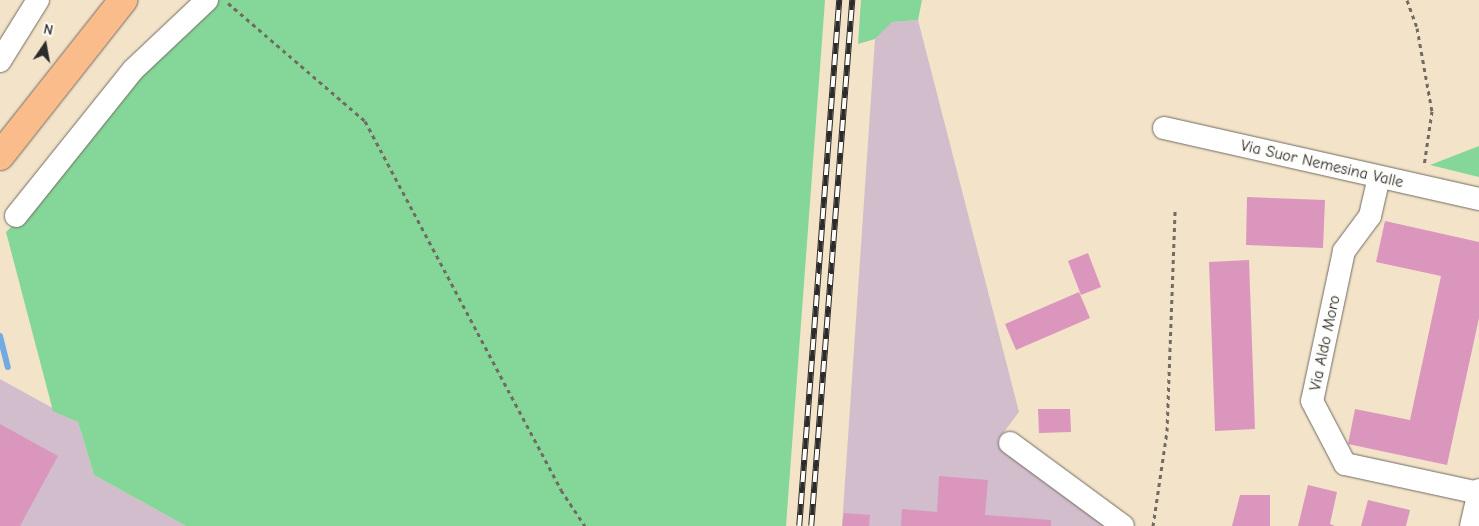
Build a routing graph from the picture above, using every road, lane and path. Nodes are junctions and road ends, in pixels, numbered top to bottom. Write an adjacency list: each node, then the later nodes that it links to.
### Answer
1 (38, 0): 6 (street)
2 (123, 0): 8 (main road)
3 (207, 0): 13 (street)
4 (224, 0): 16 (path)
5 (1407, 0): 10 (path)
6 (0, 61)
7 (1164, 128): 9 (street, Via Suor Nemesina Valle)
8 (0, 156)
9 (1379, 177): 10 (street, Via Suor Nemesina Valle); 15 (street, Via Aldo Moro)
10 (1421, 187): 11 (street, Via Suor Nemesina Valle)
11 (1479, 199)
12 (1175, 209): 18 (path)
13 (16, 216)
14 (1010, 443): 17 (street)
15 (1479, 492): 19 (street)
16 (585, 526)
17 (1123, 526)
18 (1152, 526)
19 (1471, 526)

